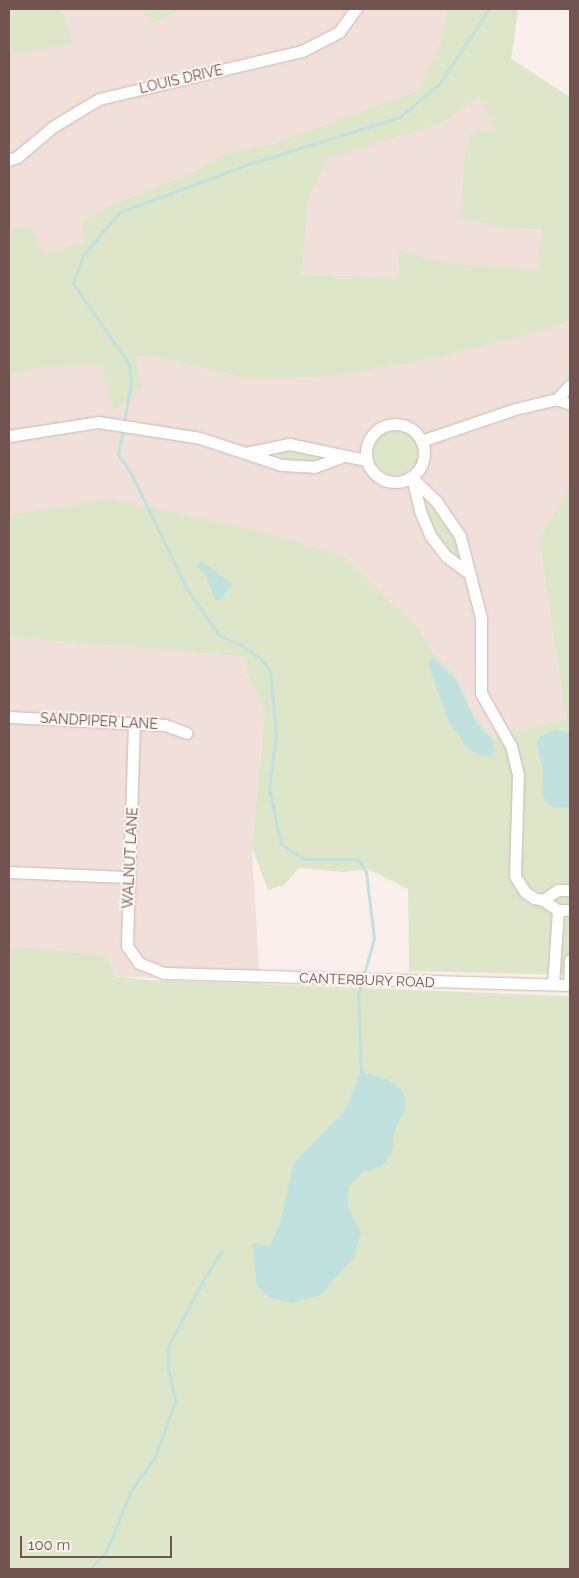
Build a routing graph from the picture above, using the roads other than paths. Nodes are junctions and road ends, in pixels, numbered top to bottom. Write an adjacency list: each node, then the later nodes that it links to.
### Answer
1 (356, 9): 2 (street, LOUIS DRIVE)
2 (9, 160)
3 (570, 385): 4 (street)
4 (557, 399): 5 (street); 7 (street)
5 (570, 404)
6 (9, 436): 8 (street)
7 (421, 441): 10 (street); 11 (street)
8 (244, 454): 9 (street); 9 (street)
9 (341, 457): 10 (street)
10 (366, 460): 11 (street)
11 (411, 477): 12 (street); 12 (street)
12 (467, 572): 19 (street)
13 (9, 717): 14 (street, SANDPIPER LANE)
14 (134, 722): 15 (street, SANDPIPER LANE); 17 (street, WALNUT LANE)
15 (187, 733)
16 (9, 872): 17 (street)
17 (127, 877): 23 (street, WALNUT LANE)
18 (570, 890): 19 (street)
19 (543, 900): 20 (street)
20 (558, 910): 21 (street); 24 (street)
21 (570, 910)
22 (570, 960): 25 (street)
23 (164, 972): 24 (street, CANTERBURY ROAD)
24 (553, 984): 25 (street, CANTERBURY ROAD)
25 (570, 985)

